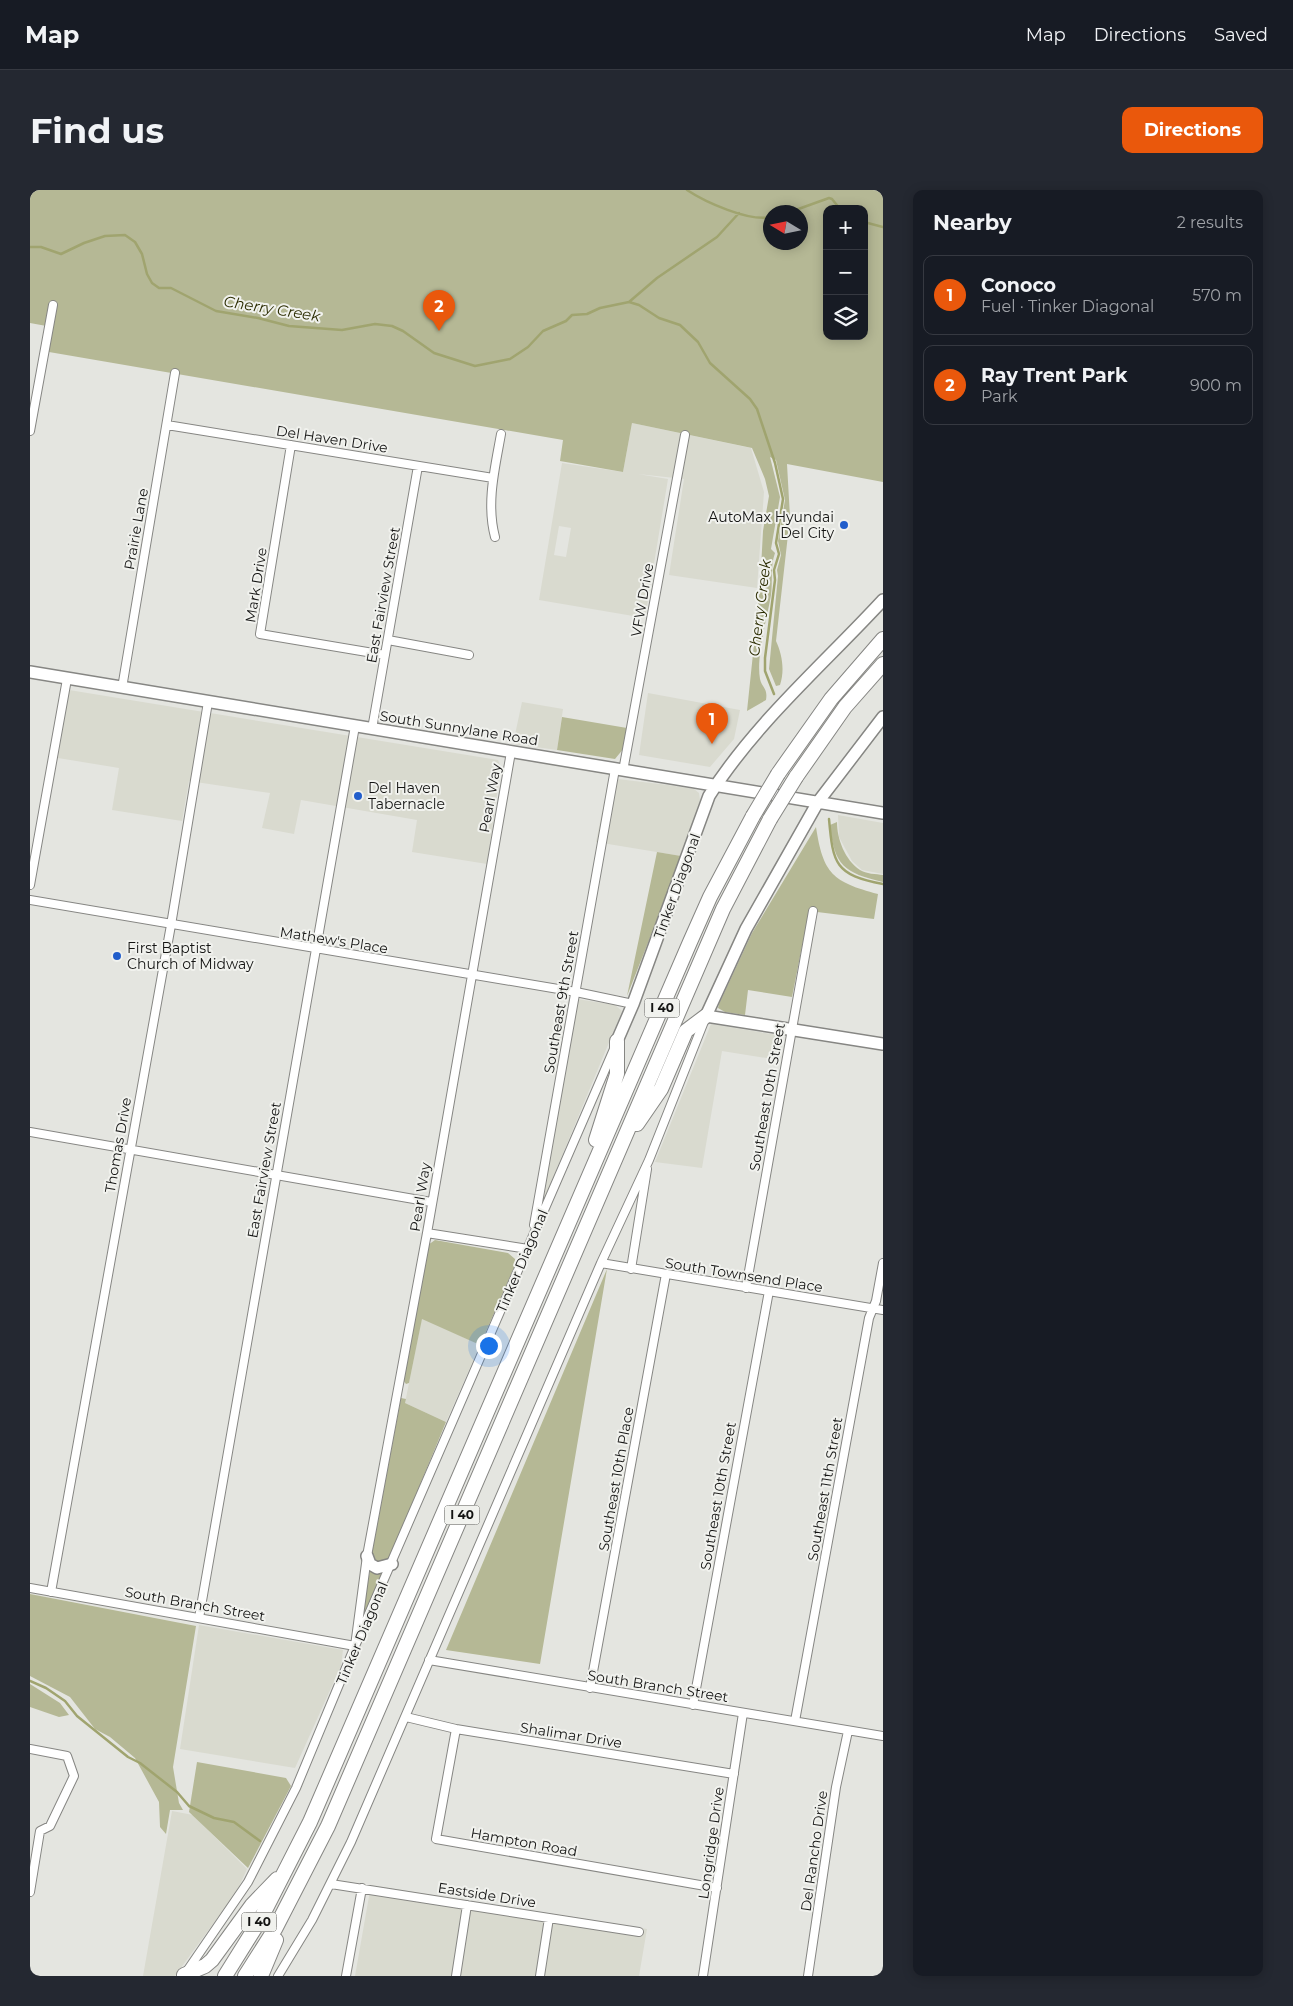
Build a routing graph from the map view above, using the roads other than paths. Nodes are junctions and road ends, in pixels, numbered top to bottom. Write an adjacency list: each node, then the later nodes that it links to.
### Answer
1 (53, 306): 3 (street)
2 (175, 373): 4 (street, Prairie Lane)
3 (34, 388): 5 (street)
4 (167, 425): 8 (street, Del Haven Drive); 20 (street, Prairie Lane)
5 (30, 431)
6 (501, 434): 10 (street)
7 (685, 435): 26 (street, VFW Drive)
8 (291, 445): 9 (street, Del Haven Drive); 15 (street, Mark Drive)
9 (418, 466): 10 (street, Del Haven Drive); 14 (street, East Fairview Street)
10 (493, 478): 11 (street)
11 (495, 537)
12 (883, 600): 27 (street, Tinker Diagonal)
13 (883, 639): 48 (highway, Tinker Diagonal / I 40, bridge)
14 (388, 640): 15 (street, East Fairview Street); 16 (street)
15 (385, 655): 24 (street, East Fairview Street)
16 (469, 655)
17 (883, 664): 44 (highway, I 40, bridge)
18 (30, 672): 19 (street, South Sunnylane Road)
19 (68, 679): 20 (street, South Sunnylane Road); 30 (street)
20 (122, 688): 21 (street, South Sunnylane Road)
21 (208, 702): 23 (street, South Sunnylane Road); 33 (street, Thomas Drive)
22 (883, 717): 28 (street)
23 (355, 726): 24 (street, South Sunnylane Road); 34 (street, East Fairview Street)
24 (372, 729): 25 (street, South Sunnylane Road)
25 (511, 752): 26 (street, South Sunnylane Road); 35 (street, Pearl Way)
26 (619, 770): 27 (street, South Sunnylane Road); 36 (street, Southeast 9th Street)
27 (716, 786): 28 (street, South Sunnylane Road); 37 (street, Tinker Diagonal)
28 (818, 802): 29 (street, South Sunnylane Road); 38 (street)
29 (883, 813)
30 (30, 886)
31 (30, 900): 33 (street, Mathew's Place)
32 (813, 911): 39 (street, Southeast 10th Street)
33 (171, 925): 34 (street, Mathew's Place); 43 (street, Thomas Drive)
34 (316, 950): 35 (street, Mathew's Place); 46 (street, East Fairview Street)
35 (471, 975): 36 (street, Mathew's Place); 47 (street, Pearl Way)
36 (576, 992): 37 (street, Mathew's Place); 50 (street, Southeast 9th Street)
37 (633, 1004): 40 (street, Tinker Diagonal)
38 (706, 1016): 39 (street); 44 (highway); 45 (street)
39 (791, 1029): 41 (street); 56 (street, Southeast 10th Street)
40 (617, 1041): 48 (highway); 50 (street, Tinker Diagonal)
41 (883, 1044)
42 (30, 1132): 43 (street)
43 (130, 1149): 46 (street); 63 (street, Thomas Drive)
44 (619, 1150): 78 (highway, I 40)
45 (649, 1160): 52 (street); 54 (street)
46 (276, 1176): 47 (street); 64 (street, East Fairview Street)
47 (431, 1202): 49 (street, Pearl Way)
48 (578, 1203): 77 (highway, Tinker Diagonal / I 40)
49 (427, 1233): 51 (street); 60 (street, Pearl Way)
50 (531, 1240): 51 (street, Tinker Diagonal)
51 (528, 1249): 61 (street, Tinker Diagonal)
52 (601, 1263): 54 (street, South Townsend Place); 66 (street)
53 (883, 1263): 58 (street, Southeast 11th Street)
54 (631, 1269): 55 (street, South Townsend Place)
55 (666, 1274): 56 (street, South Townsend Place); 67 (street, Southeast 10th Place)
56 (746, 1288): 57 (street, South Townsend Place)
57 (768, 1291): 58 (street, South Townsend Place); 68 (street, Southeast 10th Street)
58 (873, 1309): 59 (street, South Townsend Place); 71 (street, Southeast 11th Street)
59 (883, 1310)
60 (367, 1556): 61 (street); 65 (street, Pearl Way)
61 (392, 1564): 65 (street, Tinker Diagonal)
62 (30, 1588): 63 (street, South Branch Street)
63 (51, 1592): 64 (street, South Branch Street)
64 (199, 1618): 65 (street, South Branch Street)
65 (355, 1646): 86 (street, Tinker Diagonal)
66 (429, 1660): 67 (street, South Branch Street); 70 (street)
67 (590, 1688): 68 (street, South Branch Street)
68 (693, 1705): 69 (street, South Branch Street)
69 (743, 1713): 71 (street, South Branch Street); 76 (street, Longridge Drive)
70 (406, 1717): 72 (street, Shalimar Drive); 79 (street)
71 (795, 1721): 73 (street, South Branch Street)
72 (456, 1729): 76 (street, Shalimar Drive); 81 (street, Hampton Road)
73 (848, 1731): 74 (street, South Branch Street); 95 (street, Del Rancho Drive)
74 (883, 1736)
75 (30, 1749): 82 (street)
76 (734, 1774): 81 (street, Longridge Drive)
77 (290, 1866): 86 (highway); 87 (highway, Tinker Diagonal / I 40)
78 (302, 1879): 88 (highway, I 40); 89 (highway)
79 (331, 1884): 80 (street, Eastside Drive); 90 (street)
80 (362, 1888): 83 (street, Eastside Drive); 91 (street)
81 (717, 1888): 94 (street, Longridge Drive)
82 (30, 1892)
83 (467, 1905): 84 (street, Eastside Drive); 92 (street)
84 (549, 1918): 85 (street, Eastside Drive); 93 (street)
85 (639, 1932)
86 (184, 1975)
87 (224, 1976)
88 (245, 1976)
89 (261, 1976)
90 (278, 1976)
91 (346, 1976)
92 (456, 1976)
93 (540, 1976)
94 (702, 1976)
95 (808, 1976)

